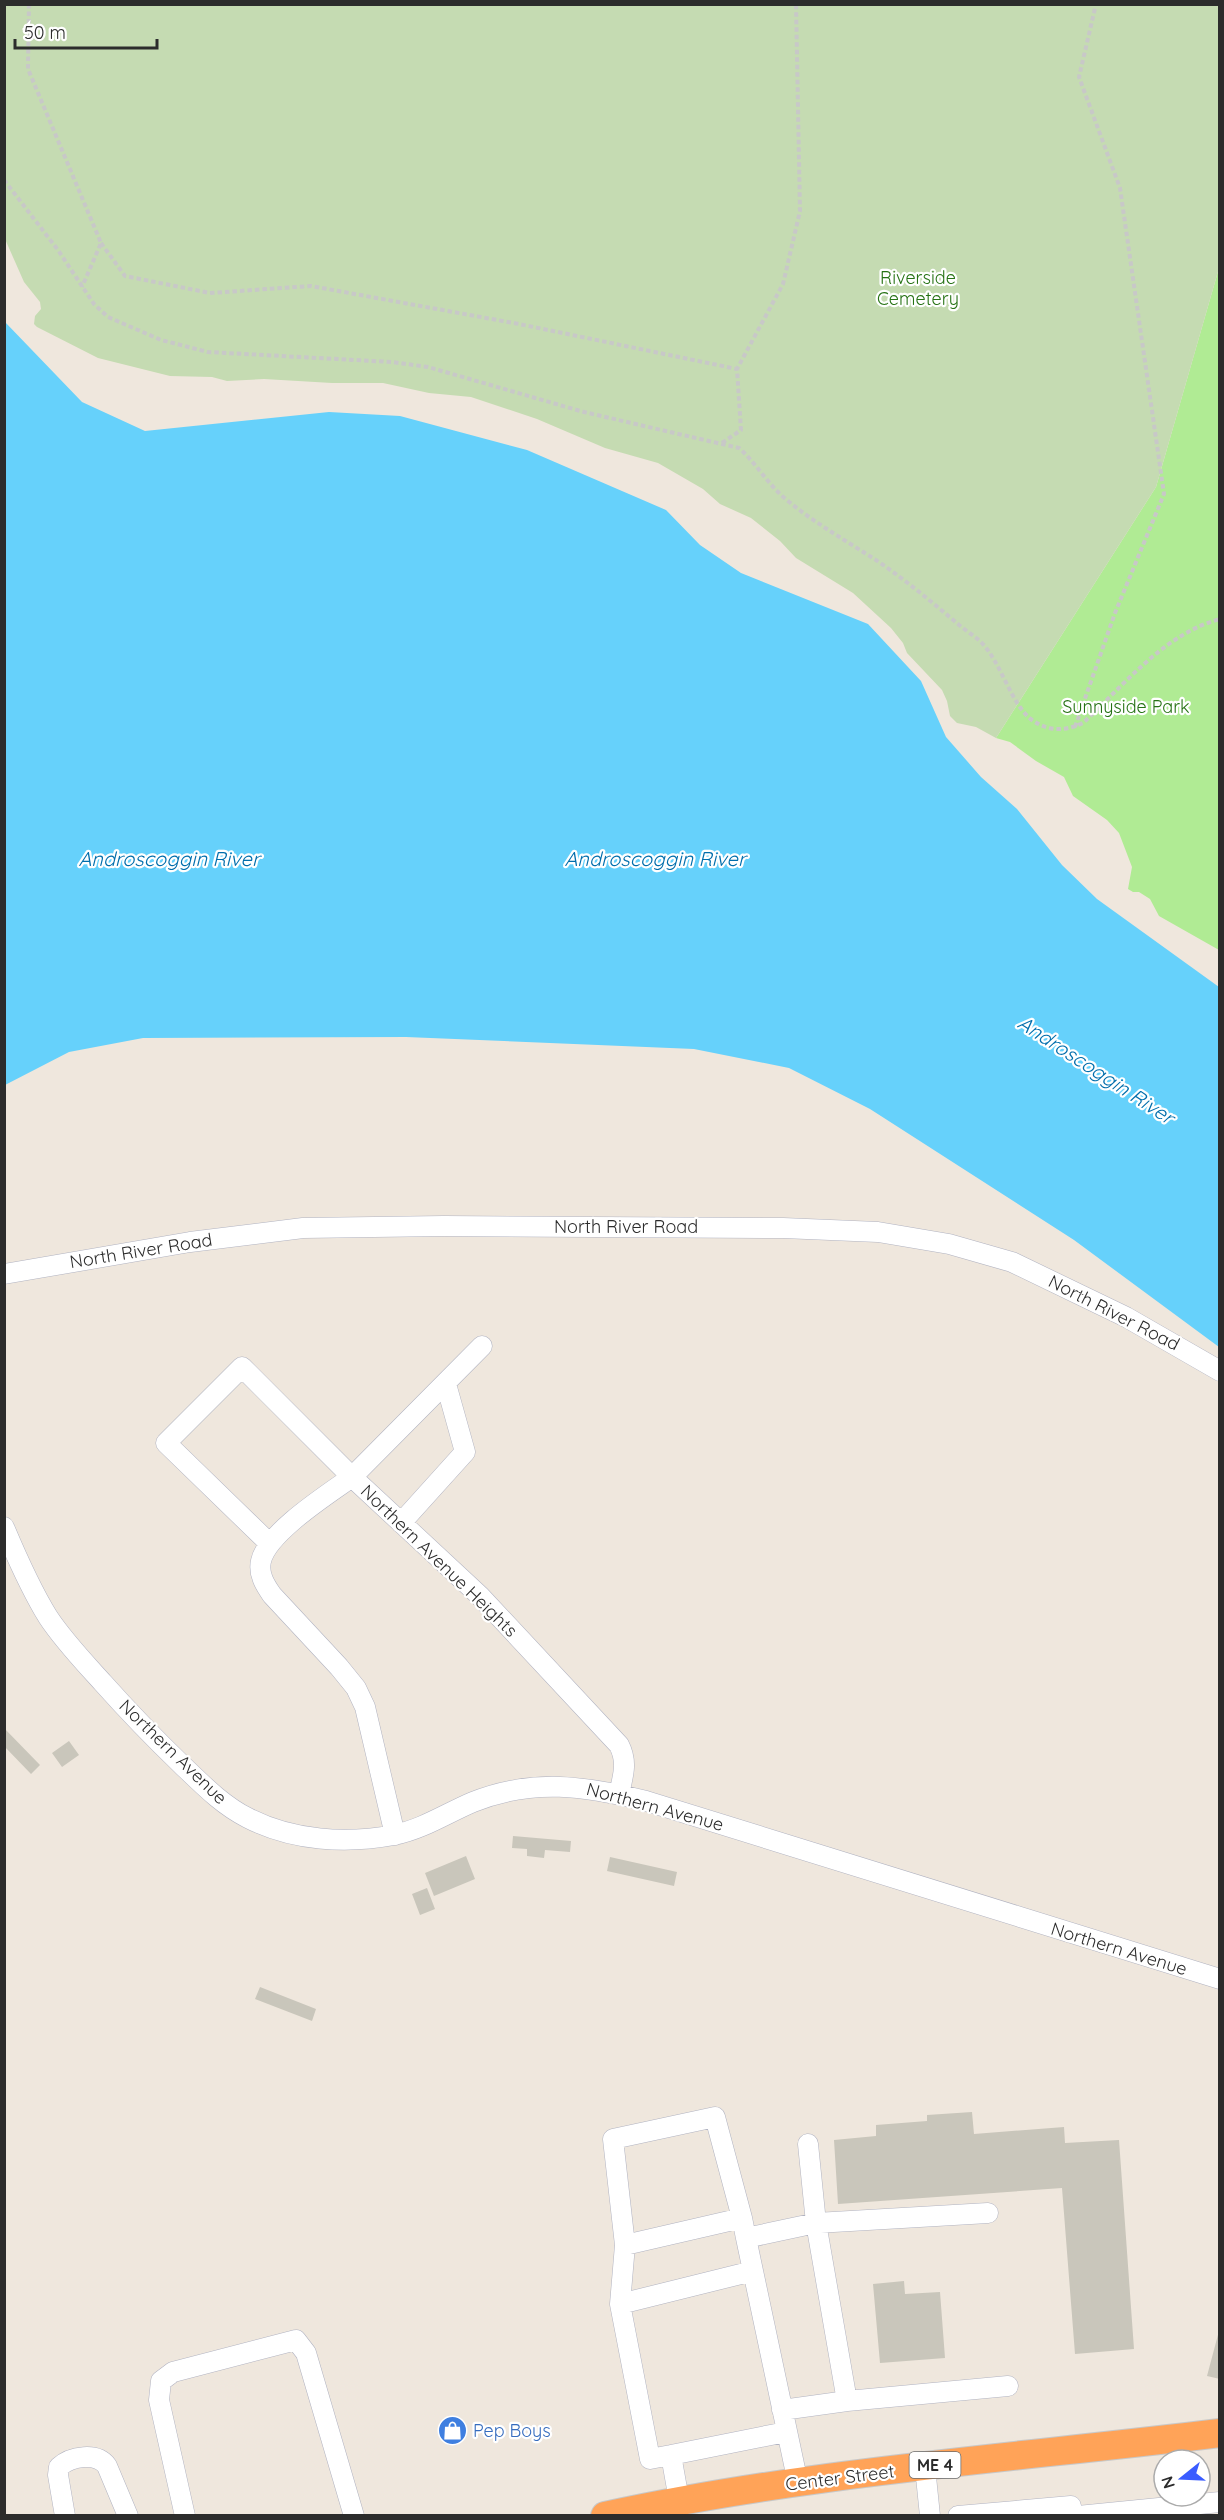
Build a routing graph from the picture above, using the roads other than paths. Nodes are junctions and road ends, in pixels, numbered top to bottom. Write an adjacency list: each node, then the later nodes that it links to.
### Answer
1 (4, 1274): 3 (street, North River Road)
2 (482, 1346): 4 (street)
3 (1220, 1371)
4 (446, 1384): 5 (street); 6 (street)
5 (352, 1477): 6 (street, Northern Avenue Heights); 8 (street, Northern Avenue Heights); 8 (street)
6 (401, 1523): 9 (street, Northern Avenue Heights)
7 (4, 1527): 10 (street, Northern Avenue)
8 (269, 1543): 10 (street)
9 (619, 1794): 10 (street, Northern Avenue); 11 (street, Northern Avenue)
10 (395, 1835)
11 (1220, 1980)
12 (808, 2144): 15 (street)
13 (988, 2213): 15 (street)
14 (742, 2218): 16 (street); 17 (street); 17 (street)
15 (816, 2223): 16 (street); 21 (street)
16 (746, 2238): 18 (street)
17 (625, 2246): 19 (street)
18 (753, 2271): 19 (street); 22 (street)
19 (620, 2304): 25 (street)
20 (1008, 2386): 21 (street)
21 (847, 2401): 22 (street)
22 (782, 2410): 23 (street)
23 (786, 2432): 25 (street); 27 (street)
24 (1220, 2433): 26 (highway, Center Street / ME 4)
25 (671, 2455): 29 (street)
26 (925, 2467): 27 (highway, Center Street / ME 4); 36 (street)
27 (798, 2483): 29 (highway, Center Street / ME 4)
28 (1220, 2502): 39 (street)
29 (694, 2504): 30 (highway, Center Street / ME 4)
30 (651, 2511): 35 (highway, Center Street / ME 4)
31 (65, 2516): 32 (street)
32 (128, 2516)
33 (185, 2516): 34 (street)
34 (354, 2516)
35 (605, 2516)
36 (930, 2516)
37 (958, 2516): 38 (street)
38 (1072, 2516)
39 (1078, 2516)

